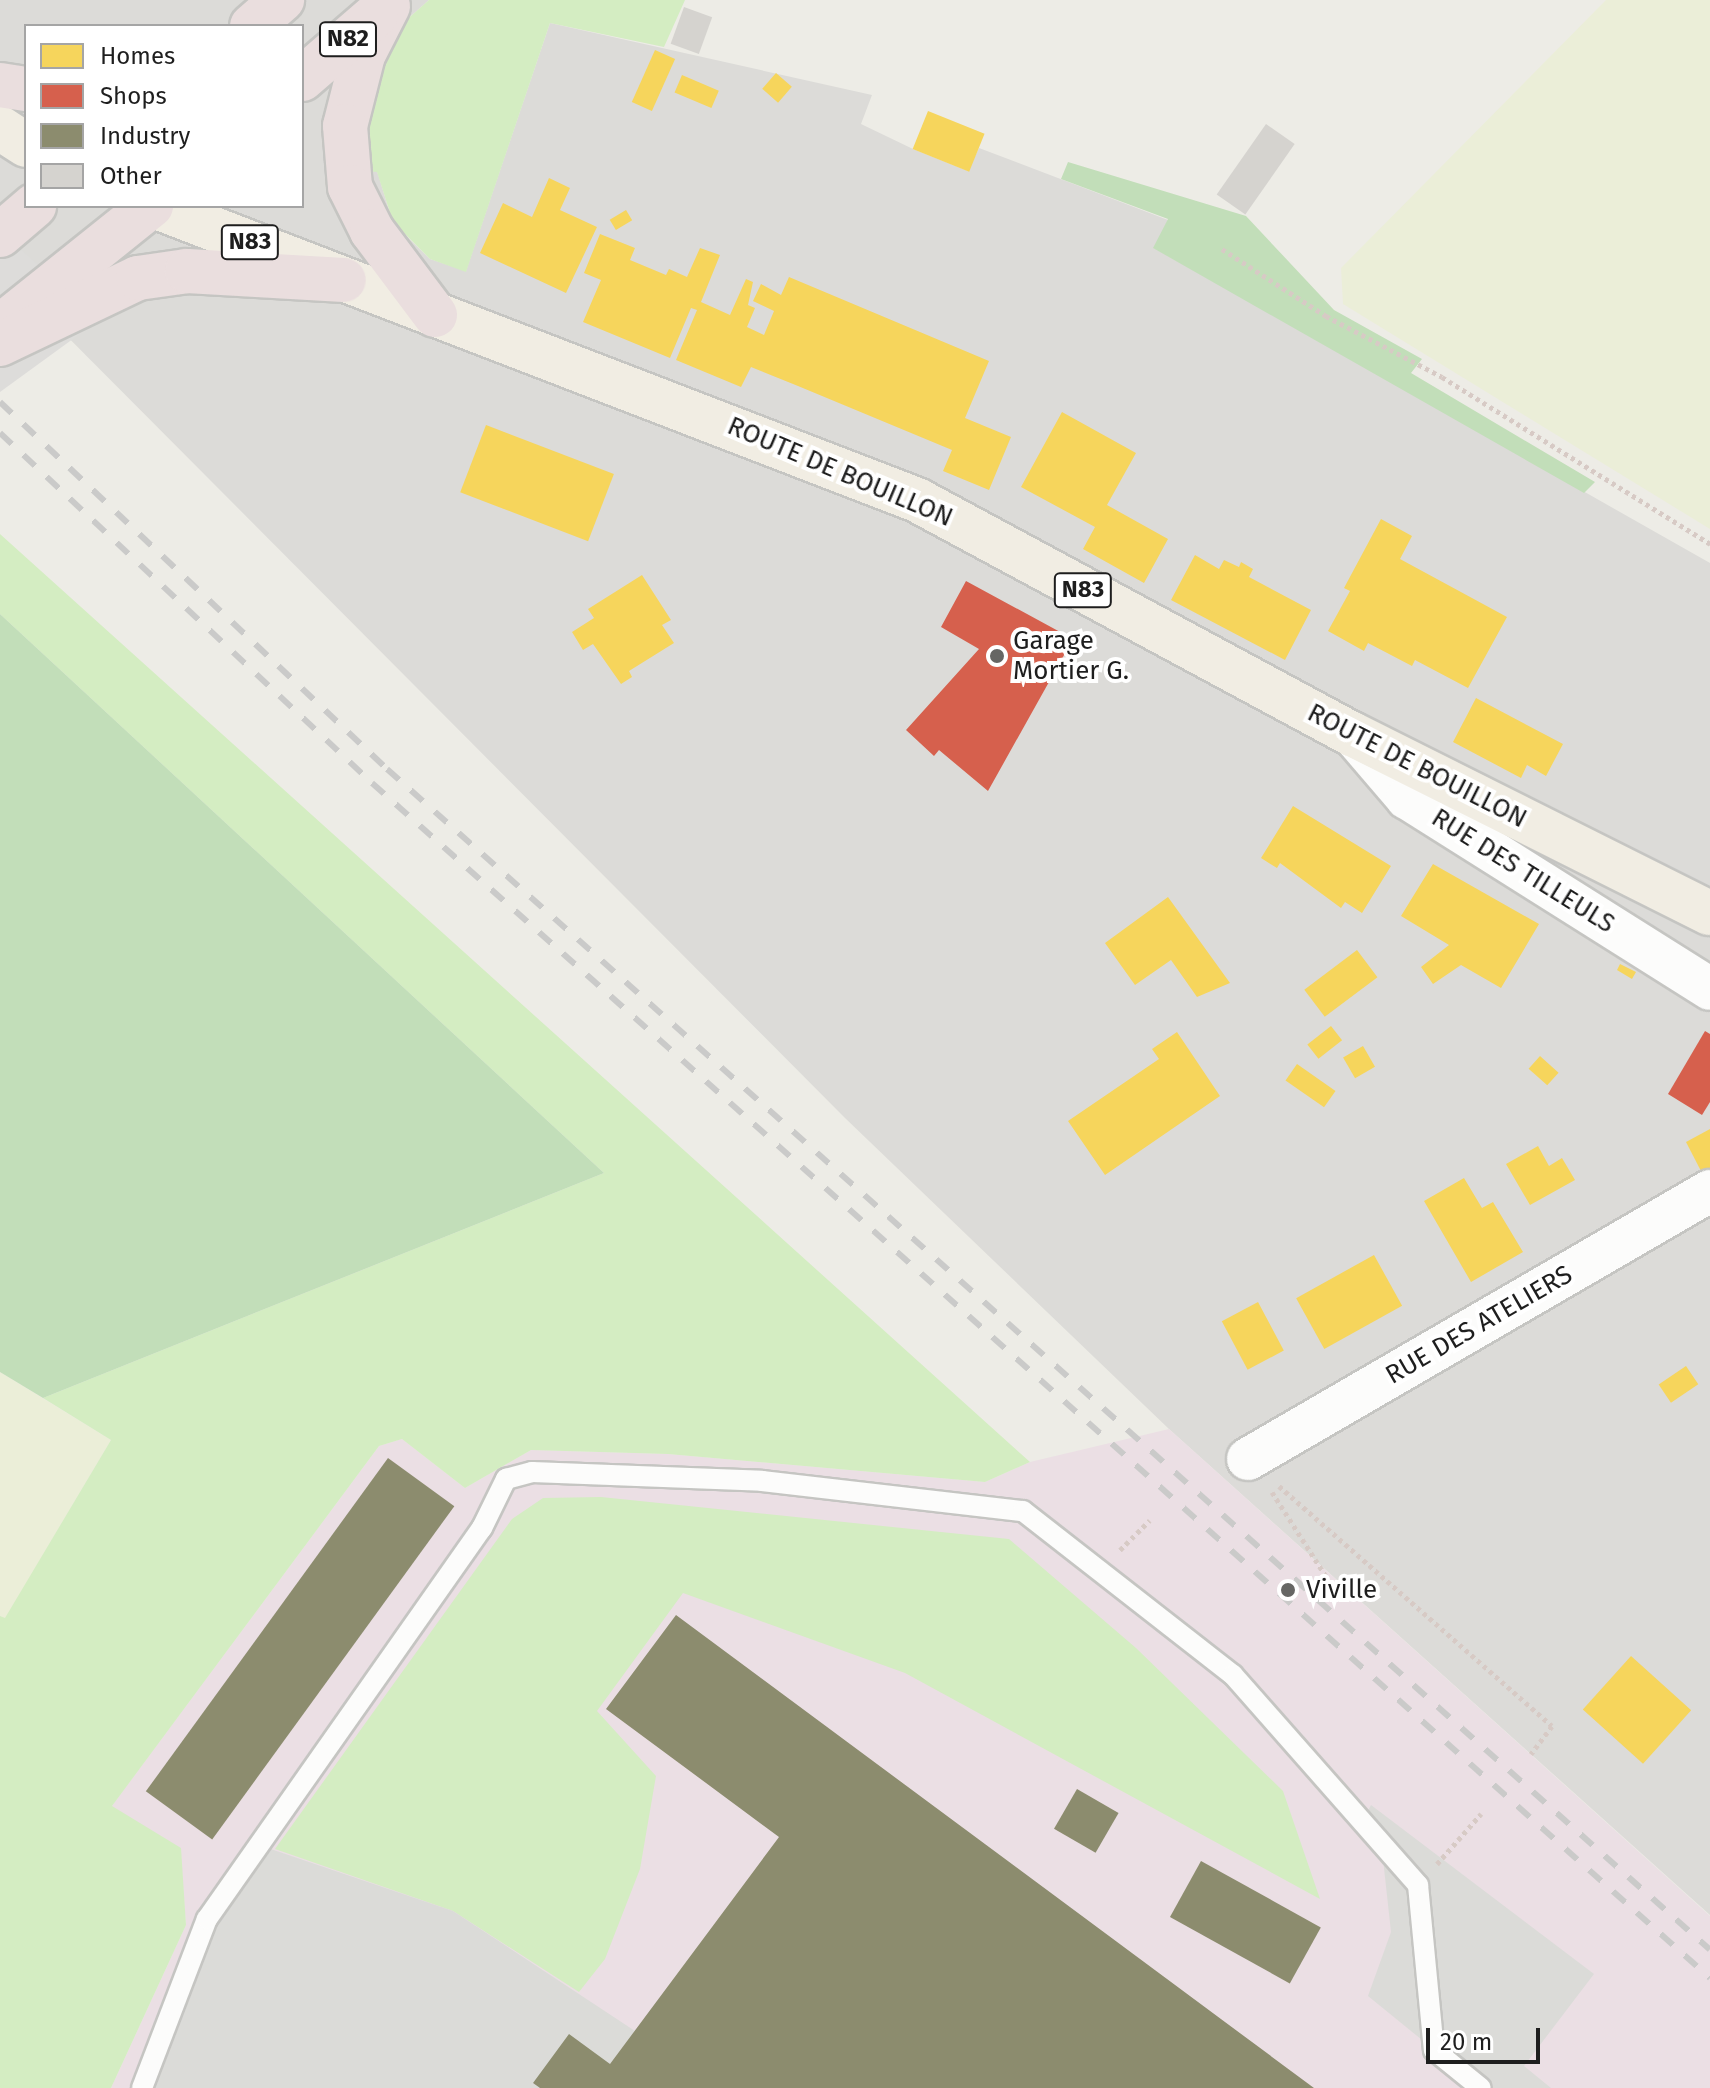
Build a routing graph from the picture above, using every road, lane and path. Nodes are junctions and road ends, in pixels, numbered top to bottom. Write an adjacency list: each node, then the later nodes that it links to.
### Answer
1 (282, 0): 3 (highway)
2 (391, 3): 4 (highway, N82); 14 (highway)
3 (254, 24)
4 (304, 77)
5 (0, 85): 6 (highway)
6 (24, 89)
7 (0, 128): 8 (main road)
8 (24, 144)
9 (151, 208): 13 (highway)
10 (158, 208): 12 (main road, ROUTE DE BOUILLON / N83)
11 (1222, 249): 17 (path)
12 (344, 280): 13 (highway); 14 (main road, ROUTE DE BOUILLON / N83)
13 (69, 293): 15 (highway); 16 (highway)
14 (435, 315): 18 (main road, ROUTE DE BOUILLON / N83)
15 (0, 327)
16 (0, 344)
17 (1710, 544)
18 (1352, 734): 19 (main road, ROUTE DE BOUILLON / N83); 20 (street, RUE DES TILLEULS)
19 (1710, 913)
20 (1710, 989)
21 (1710, 1191): 22 (street, RUE DES ATELIERS)
22 (1248, 1459): 25 (path); 26 (path)
23 (1150, 1520): 24 (path)
24 (1100, 1570): 28 (lane); 29 (lane)
25 (1327, 1578)
26 (1531, 1754)
27 (1481, 1814): 28 (path)
28 (1418, 1885): 30 (lane)
29 (142, 2088)
30 (1481, 2088)

